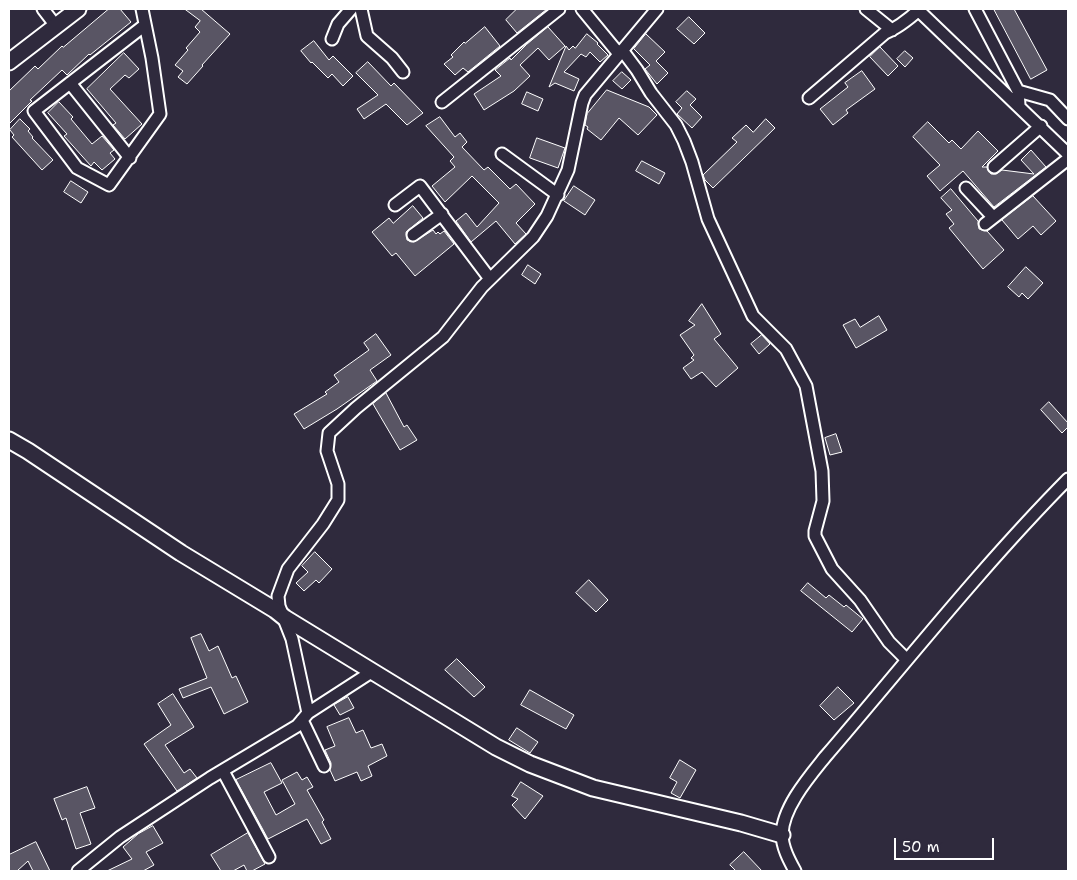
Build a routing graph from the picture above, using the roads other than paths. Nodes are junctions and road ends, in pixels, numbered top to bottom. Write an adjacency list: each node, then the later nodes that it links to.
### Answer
1 (43, 9): 13 (street)
2 (78, 9): 13 (street)
3 (142, 9): 12 (street)
4 (351, 9): 15 (street)
5 (361, 9): 18 (street)
6 (559, 9): 22 (street)
7 (582, 9): 16 (street)
8 (657, 9): 16 (street)
9 (866, 9): 14 (street)
10 (919, 9): 14 (street); 23 (street)
11 (975, 9): 20 (street)
12 (145, 25): 19 (street); 28 (street)
13 (56, 26): 17 (street)
14 (892, 30): 21 (street)
15 (332, 39)
16 (620, 52): 32 (street); 40 (street)
17 (9, 62)
18 (403, 72)
19 (70, 84): 28 (street); 28 (street)
20 (1018, 91): 23 (street); 24 (street)
21 (809, 98)
22 (442, 102)
23 (1019, 105): 25 (street)
24 (1068, 119)
25 (1041, 126): 27 (street); 30 (street)
26 (502, 154): 32 (street)
27 (1068, 154)
28 (130, 158)
29 (1068, 159): 31 (street)
30 (994, 167)
31 (966, 188)
32 (558, 195): 36 (street)
33 (395, 205): 34 (street)
34 (442, 214): 35 (street); 36 (street)
35 (413, 235)
36 (490, 279): 39 (street)
37 (9, 440): 39 (street)
38 (1068, 479): 40 (street)
39 (285, 618): 41 (street); 42 (street)
40 (907, 660): 45 (street)
41 (373, 671): 42 (street); 45 (street)
42 (305, 716): 43 (street); 44 (street)
43 (324, 766)
44 (223, 771): 46 (street); 47 (street)
45 (782, 835): 48 (street)
46 (269, 857)
47 (78, 871)
48 (794, 871)

